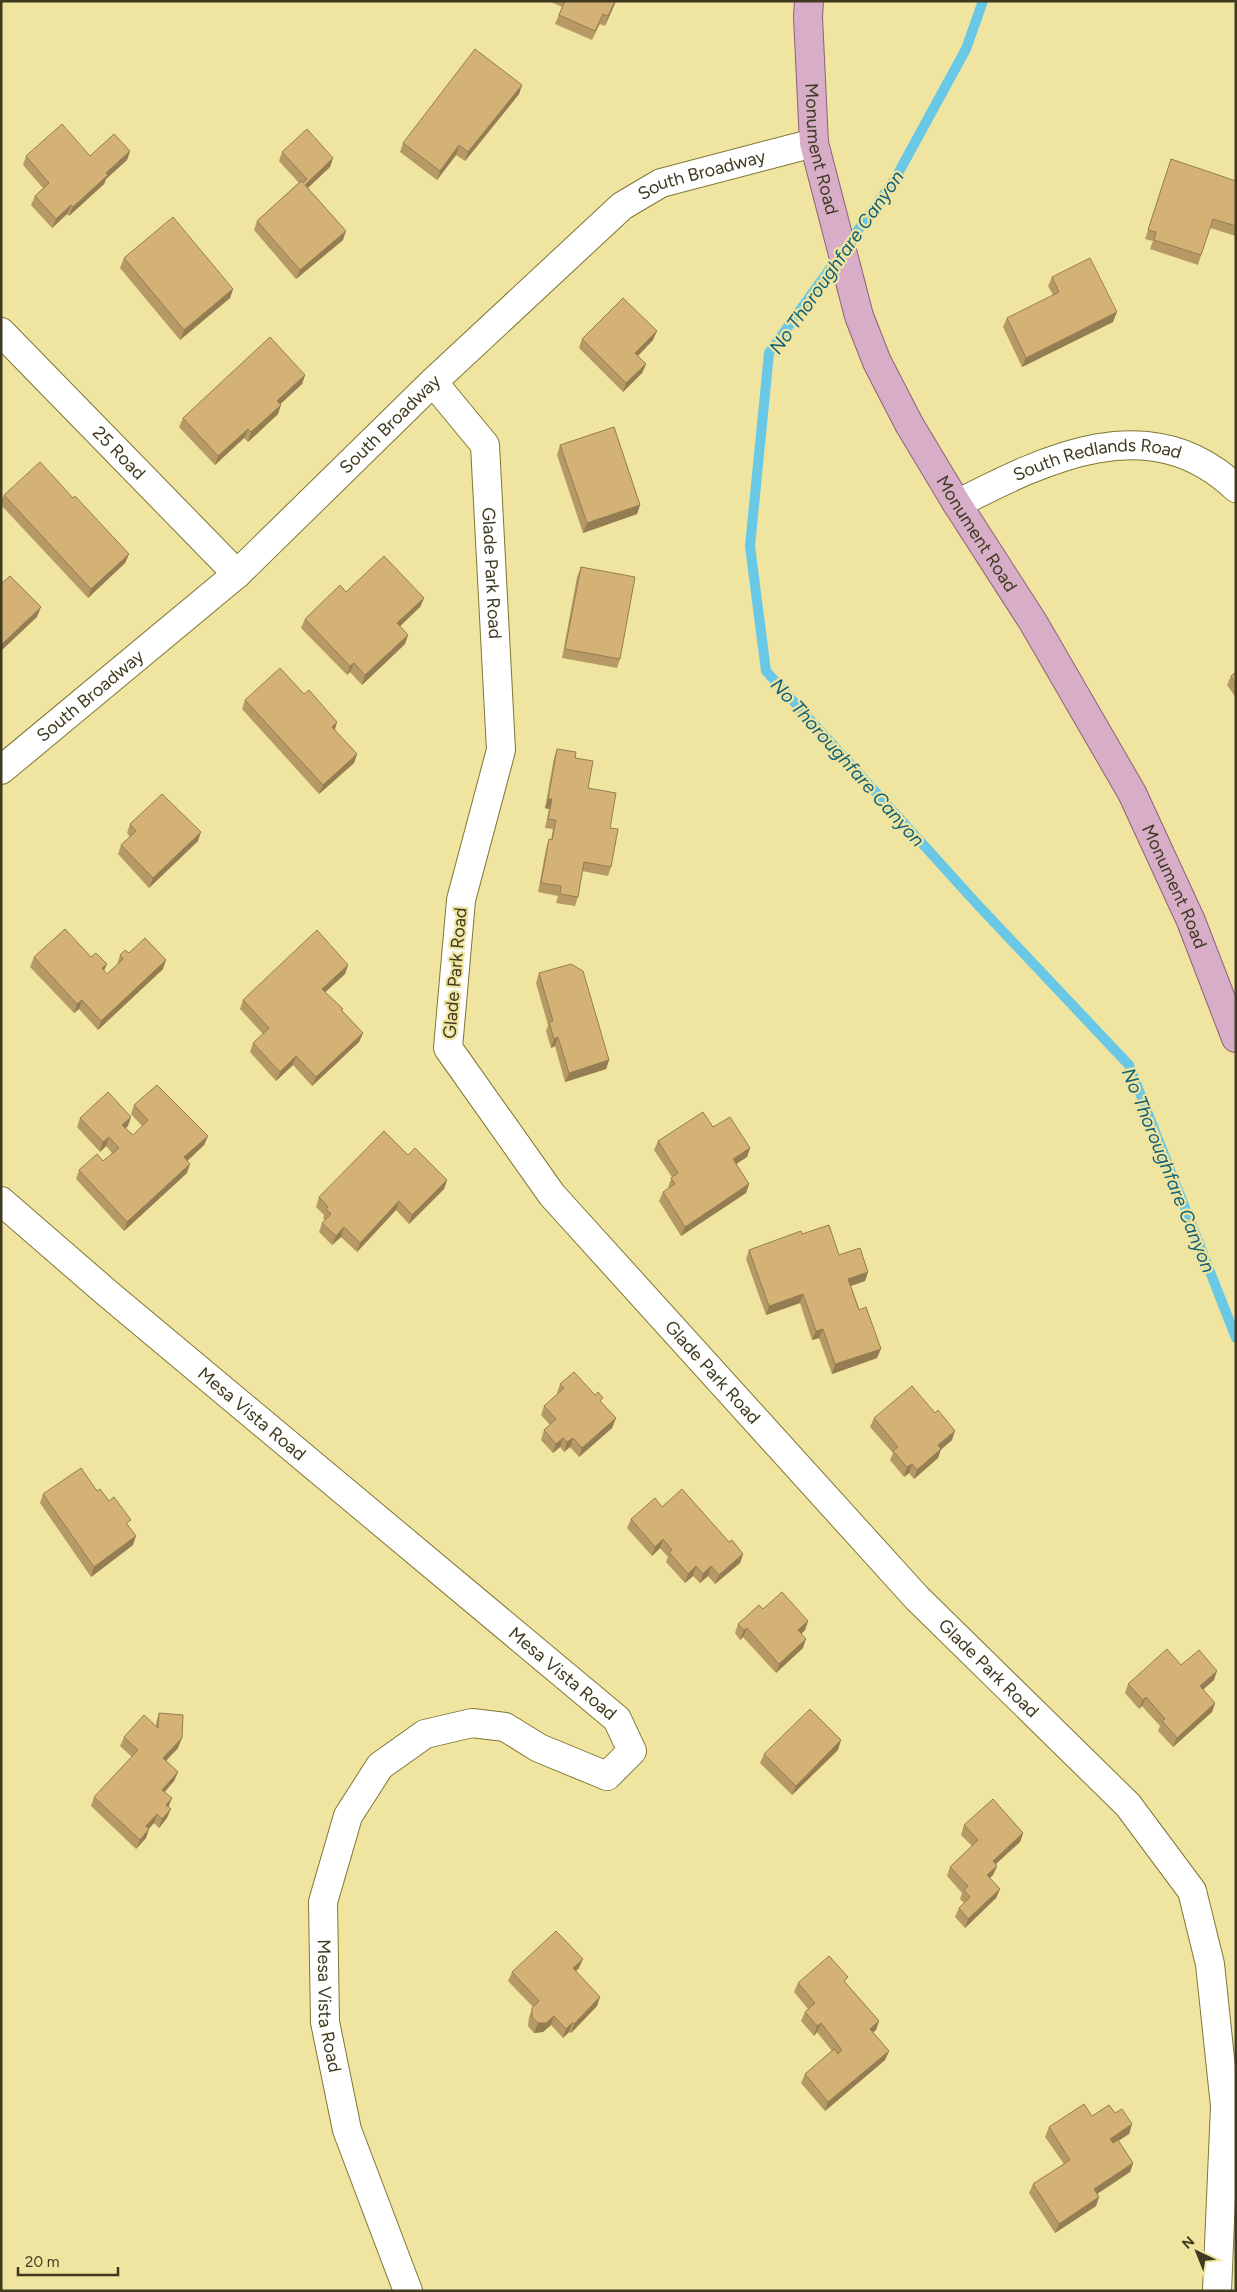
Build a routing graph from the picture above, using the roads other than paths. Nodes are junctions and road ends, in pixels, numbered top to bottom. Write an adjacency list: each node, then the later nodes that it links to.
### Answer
1 (809, 1): 2 (main road, Monument Road)
2 (814, 143): 4 (street, South Broadway); 6 (main road, Monument Road)
3 (1, 332): 7 (street, 25 Road)
4 (433, 382): 7 (street, South Broadway); 12 (street, Glade Park Road)
5 (1236, 488): 6 (street, South Redlands Road)
6 (957, 504): 9 (main road, Monument Road)
7 (237, 574): 8 (street, South Broadway)
8 (1, 770)
9 (1236, 1038)
10 (1, 1201): 11 (street, Mesa Vista Road)
11 (408, 2291)
12 (1217, 2291)

